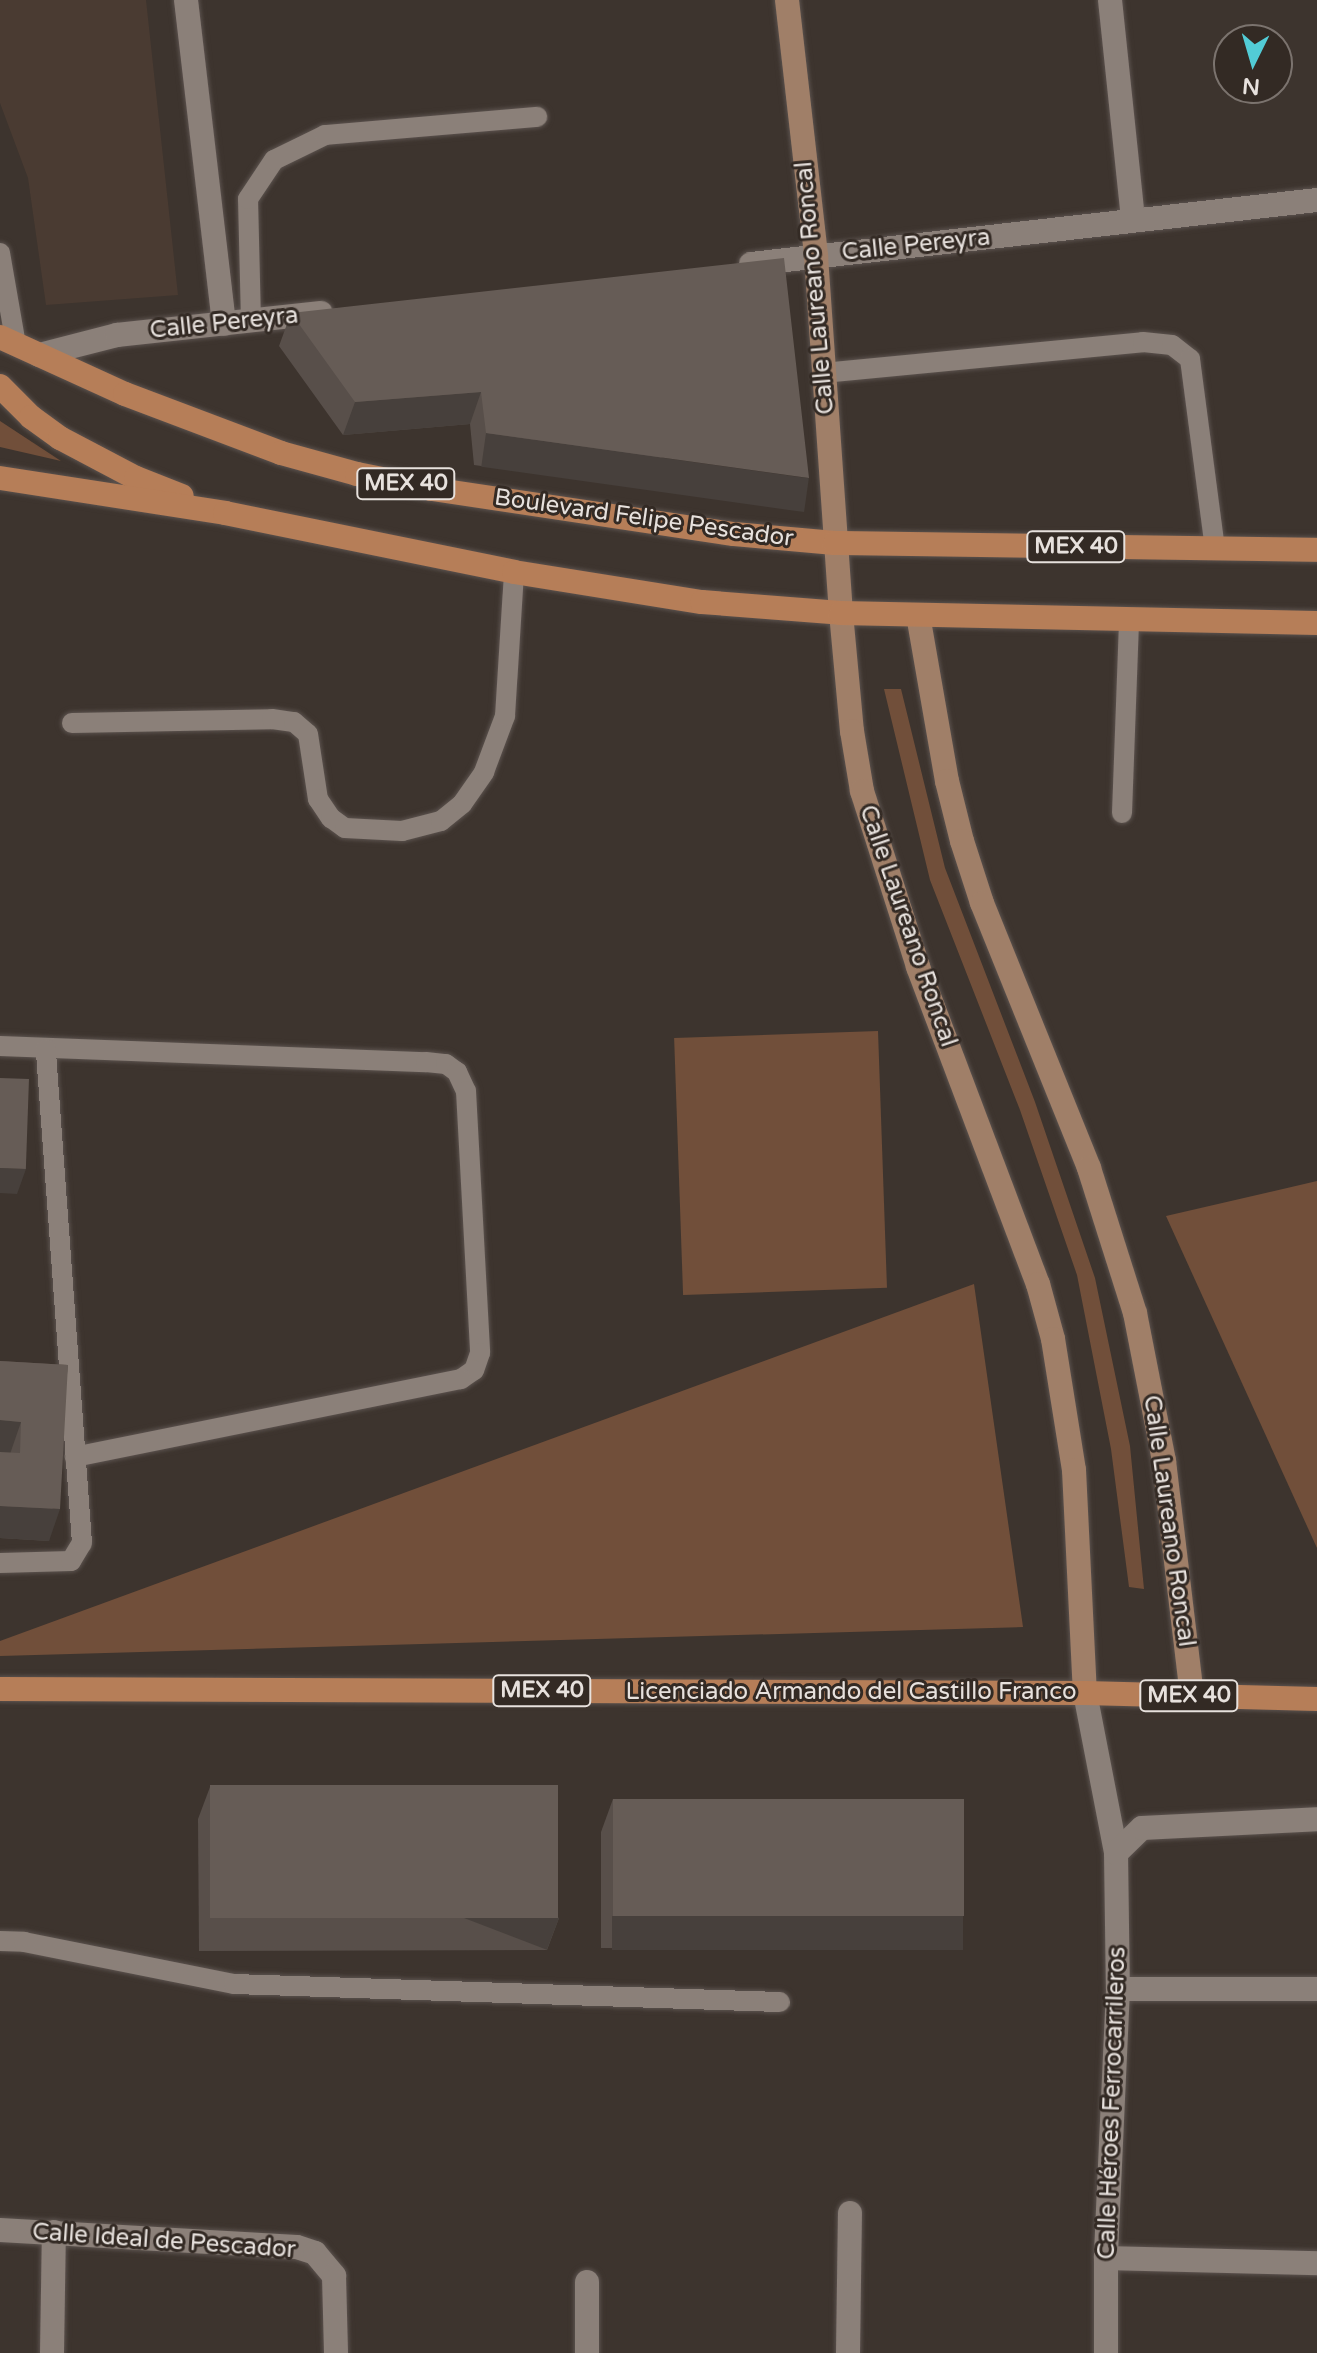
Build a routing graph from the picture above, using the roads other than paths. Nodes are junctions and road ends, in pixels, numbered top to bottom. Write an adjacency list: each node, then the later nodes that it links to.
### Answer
1 (186, 0): 12 (street)
2 (787, 0): 8 (street, Calle Laureano Roncal)
3 (1110, 0): 6 (street)
4 (537, 117): 11 (lane)
5 (1317, 200): 6 (street, Calle Pereyra)
6 (1133, 220): 8 (street, Calle Pereyra)
7 (0, 253): 13 (lane)
8 (816, 256): 9 (street, Calle Pereyra); 15 (street, Calle Laureano Roncal)
9 (722, 267)
10 (345, 310): 11 (street, Calle Pereyra)
11 (251, 321): 12 (street, Calle Pereyra)
12 (224, 324): 14 (street, Calle Pereyra)
13 (8, 341): 14 (main road, Boulevard Felipe Pescador / MEX 40)
14 (39, 355): 19 (main road, Boulevard Felipe Pescador / MEX 40)
15 (823, 373): 19 (street, Calle Laureano Roncal); 20 (lane)
16 (0, 386): 18 (main road)
17 (0, 478): 18 (main road)
18 (225, 513): 22 (main road)
19 (835, 543): 20 (main road, Boulevard Felipe Pescador / MEX 40); 23 (street, Calle Laureano Roncal)
20 (1215, 549): 21 (main road, Boulevard Felipe Pescador / MEX 40)
21 (1317, 550)
22 (514, 572): 23 (main road); 27 (lane)
23 (841, 613): 24 (main road); 34 (street, Calle Laureano Roncal)
24 (918, 615): 25 (main road); 35 (street, Calle Laureano Roncal)
25 (1129, 619): 26 (main road); 28 (lane)
26 (1317, 623)
27 (72, 723)
28 (1122, 813)
29 (0, 1046): 30 (lane)
30 (46, 1049): 31 (lane); 31 (lane)
31 (75, 1457): 32 (lane)
32 (0, 1563)
33 (0, 1689): 34 (main road, Licenciado Armando del Castillo Franco / MEX 40)
34 (1085, 1693): 35 (main road, Licenciado Armando del Castillo Franco / MEX 40); 38 (street, Calle Héroes Ferrocarrileros)
35 (1192, 1696): 36 (main road, Licenciado Armando del Castillo Franco / MEX 40)
36 (1317, 1699)
37 (1317, 1819): 38 (street)
38 (1116, 1853): 40 (street, Calle Héroes Ferrocarrileros)
39 (0, 1941): 42 (lane)
40 (1118, 1989): 41 (street); 46 (street, Calle Héroes Ferrocarrileros)
41 (1317, 1989)
42 (780, 2002)
43 (850, 2213): 52 (street)
44 (0, 2230): 45 (street, Calle Ideal de Pescador)
45 (54, 2232): 49 (street); 50 (street, Calle Ideal de Pescador)
46 (1106, 2258): 47 (street); 53 (street, Calle Héroes Ferrocarrileros)
47 (1317, 2263)
48 (587, 2282): 51 (street)
49 (52, 2353)
50 (336, 2353)
51 (587, 2353)
52 (848, 2353)
53 (1106, 2353)

